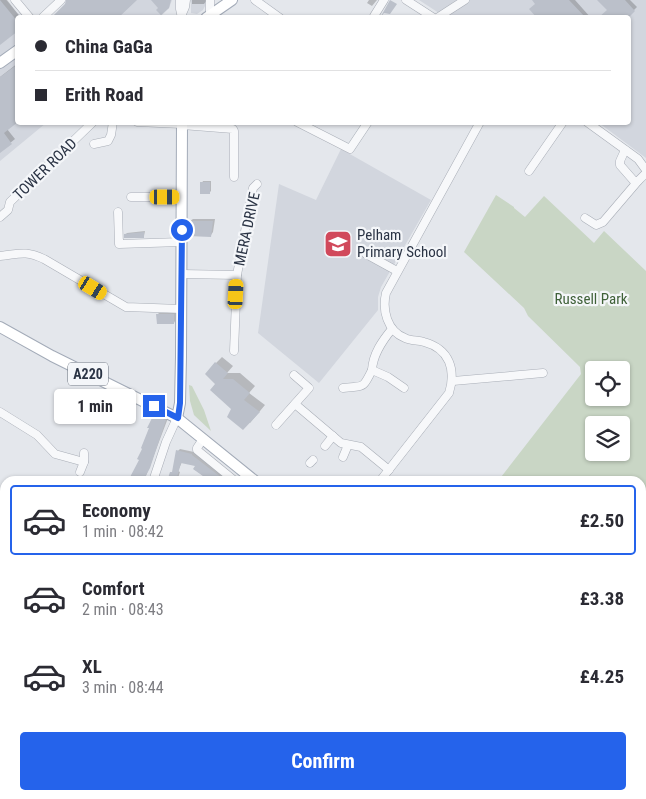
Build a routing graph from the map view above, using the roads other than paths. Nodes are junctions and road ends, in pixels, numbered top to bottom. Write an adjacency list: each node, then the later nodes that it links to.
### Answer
1 (15, 0): 12 (street)
2 (61, 0): 13 (street)
3 (180, 0): 14 (street)
4 (186, 0): 15 (street)
5 (210, 0): 16 (street)
6 (232, 0): 11 (main road)
7 (255, 0): 18 (street)
8 (384, 0): 19 (street)
9 (406, 0): 20 (street)
10 (465, 0): 21 (street)
11 (220, 5): 17 (main road)
12 (28, 15)
13 (46, 15)
14 (182, 15)
15 (182, 15)
16 (208, 15)
17 (210, 15)
18 (276, 15)
19 (375, 15)
20 (430, 15)
21 (440, 15)
22 (15, 52): 23 (main road)
23 (0, 63)
24 (90, 125): 43 (street, TOWER ROAD)
25 (113, 125): 33 (street)
26 (182, 125): 41 (main road)
27 (192, 125): 37 (street)
28 (303, 125): 29 (street)
29 (366, 125)
30 (478, 125): 48 (street)
31 (561, 125): 35 (street)
32 (591, 125): 34 (street)
33 (94, 144)
34 (626, 150): 36 (street); 38 (street)
35 (529, 171)
36 (646, 172): 38 (street)
37 (234, 177)
38 (638, 181): 44 (street)
39 (257, 184): 50 (street, MERA DRIVE)
40 (131, 197): 41 (street)
41 (182, 197): 45 (main road)
42 (118, 212): 45 (street)
43 (0, 217)
44 (585, 218)
45 (182, 242): 49 (main road)
46 (366, 254): 48 (street)
47 (0, 256): 51 (street)
48 (397, 271): 53 (street)
49 (182, 274): 50 (street, MERA DRIVE); 51 (main road)
50 (237, 275): 54 (street, MERA DRIVE)
51 (181, 309): 63 (main road)
52 (0, 327): 63 (main road, A220)
53 (392, 329): 55 (street); 58 (street)
54 (234, 351)
55 (372, 370): 59 (street); 60 (street)
56 (544, 373): 58 (street)
57 (294, 375): 61 (street)
58 (453, 381): 72 (street)
59 (343, 388)
60 (404, 388)
61 (296, 404): 64 (street); 65 (street)
62 (0, 412): 71 (street)
63 (178, 418): 66 (main road, A220); 74 (street)
64 (276, 426)
65 (333, 436): 67 (street); 68 (street)
66 (203, 439): 75 (street); 76 (main road, A220)
67 (348, 445): 70 (street); 72 (street)
68 (325, 446)
69 (84, 453): 71 (street)
70 (343, 457)
71 (84, 462): 73 (street)
72 (389, 470): 77 (street)
73 (80, 472)
74 (155, 476)
75 (230, 476)
76 (249, 476)
77 (384, 476)

